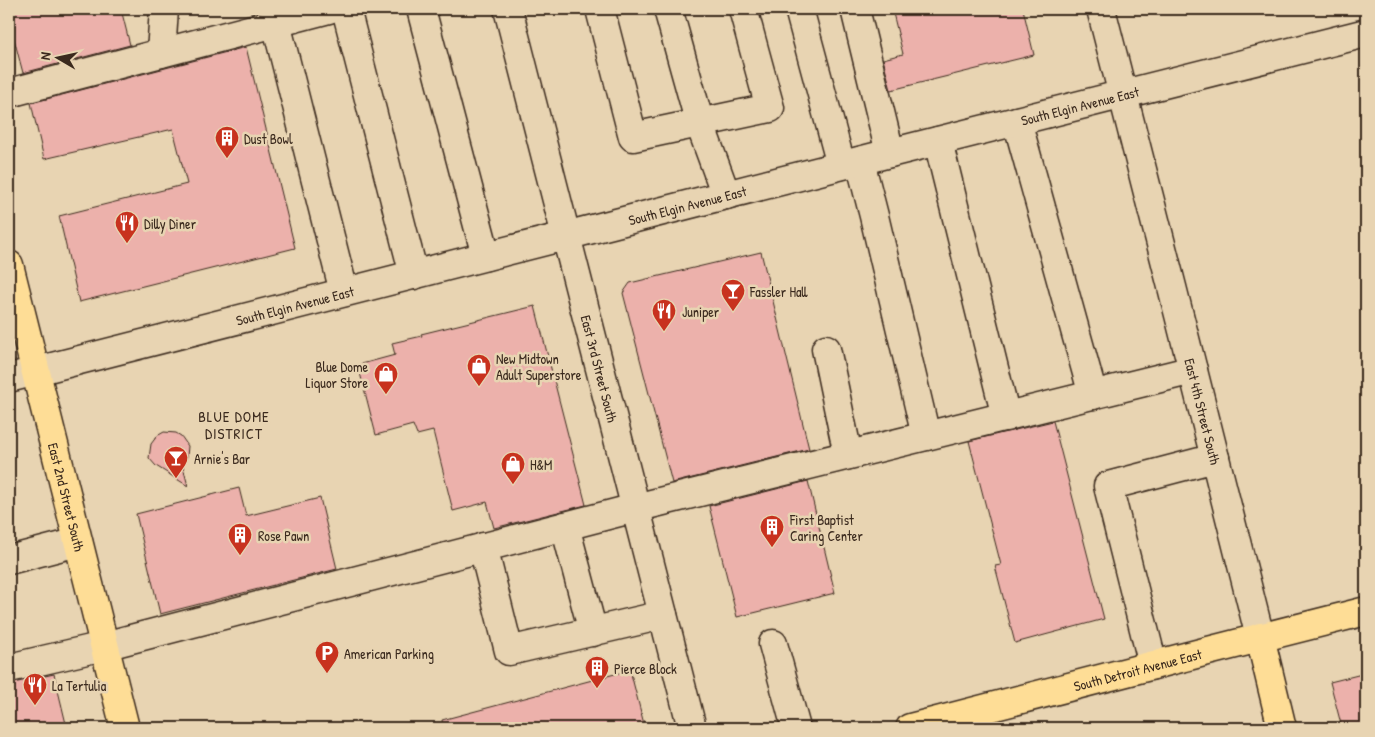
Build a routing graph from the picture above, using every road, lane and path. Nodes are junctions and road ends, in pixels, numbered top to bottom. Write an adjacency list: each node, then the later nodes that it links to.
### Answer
1 (164, 9): 14 (street)
2 (329, 9): 12 (street)
3 (346, 9): 26 (street)
4 (421, 9): 24 (street)
5 (508, 9): 23 (street, East 3rd Street South)
6 (600, 9): 18 (street)
7 (668, 9): 18 (street)
8 (743, 9): 18 (street)
9 (799, 9): 21 (street)
10 (855, 9): 20 (street)
11 (1101, 9): 16 (street, East 4th Street South)
12 (276, 23): 14 (street); 27 (street)
13 (1366, 33): 16 (street, South Elgin Avenue East)
14 (161, 53): 15 (street)
15 (9, 93)
16 (1123, 94): 17 (street, South Elgin Avenue East); 29 (street, East 4th Street South)
17 (1017, 121): 19 (street, South Elgin Avenue East); 32 (street)
18 (700, 124): 22 (street)
19 (938, 141): 20 (street, South Elgin Avenue East); 33 (street)
20 (890, 153): 21 (street, South Elgin Avenue East)
21 (850, 163): 22 (street, South Elgin Avenue East); 34 (street)
22 (726, 195): 23 (street, South Elgin Avenue East)
23 (566, 236): 24 (street, South Elgin Avenue East); 37 (street, East 3rd Street South)
24 (486, 256): 26 (street, South Elgin Avenue East)
25 (9, 265): 30 (main road, East 2nd Street South)
26 (414, 274): 27 (street, South Elgin Avenue East)
27 (344, 292): 30 (street, South Elgin Avenue East)
28 (826, 349): 35 (street)
29 (1193, 370): 32 (street); 36 (street, East 4th Street South)
30 (35, 372): 31 (street, South Elgin Avenue East); 39 (main road, East 2nd Street South)
31 (9, 378)
32 (1093, 395): 33 (street)
33 (1006, 417): 34 (street)
34 (926, 436): 35 (street)
35 (848, 455): 37 (street)
36 (1215, 458): 45 (street, East 4th Street South); 48 (street)
37 (636, 508): 38 (street); 43 (street, East 3rd Street South)
38 (565, 526): 40 (street); 44 (street)
39 (78, 542): 41 (street); 47 (main road, East 2nd Street South)
40 (483, 547): 44 (street); 47 (street)
41 (9, 560)
42 (1366, 611): 45 (main road, South Detroit Avenue East)
43 (663, 615): 44 (street); 51 (street, East 3rd Street South)
44 (593, 632)
45 (1260, 637): 48 (main road, South Detroit Avenue East); 54 (main road, East 4th Street South)
46 (773, 644): 52 (street)
47 (104, 646): 49 (street); 50 (main road, East 2nd Street South)
48 (1152, 665): 53 (main road, South Detroit Avenue East)
49 (9, 668)
50 (125, 728)
51 (692, 728)
52 (796, 728)
53 (910, 728)
54 (1282, 728)

